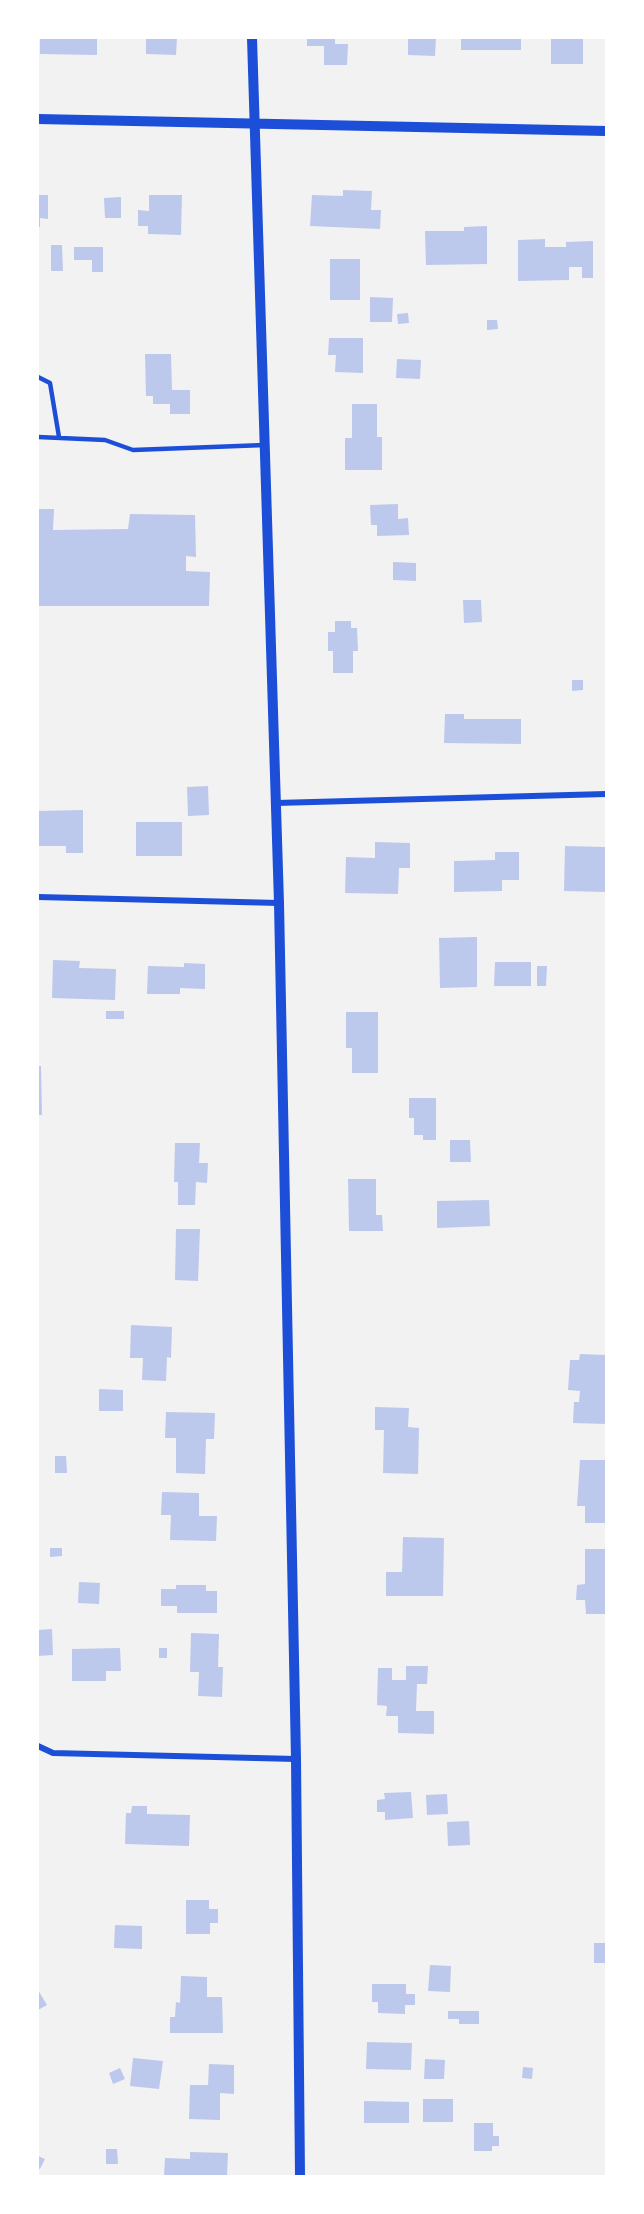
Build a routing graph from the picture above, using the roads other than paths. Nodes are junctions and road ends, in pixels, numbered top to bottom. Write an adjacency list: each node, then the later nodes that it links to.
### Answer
1 (252, 38): 3 (street)
2 (38, 119): 3 (street)
3 (255, 123): 4 (street); 8 (street)
4 (606, 131)
5 (38, 377): 7 (lane)
6 (38, 437): 7 (lane)
7 (59, 437): 8 (lane)
8 (265, 446): 10 (street)
9 (606, 794): 10 (street)
10 (276, 803): 12 (street)
11 (38, 897): 12 (street)
12 (279, 903): 14 (street)
13 (38, 1746): 14 (street)
14 (296, 1759): 15 (street)
15 (300, 2176)

